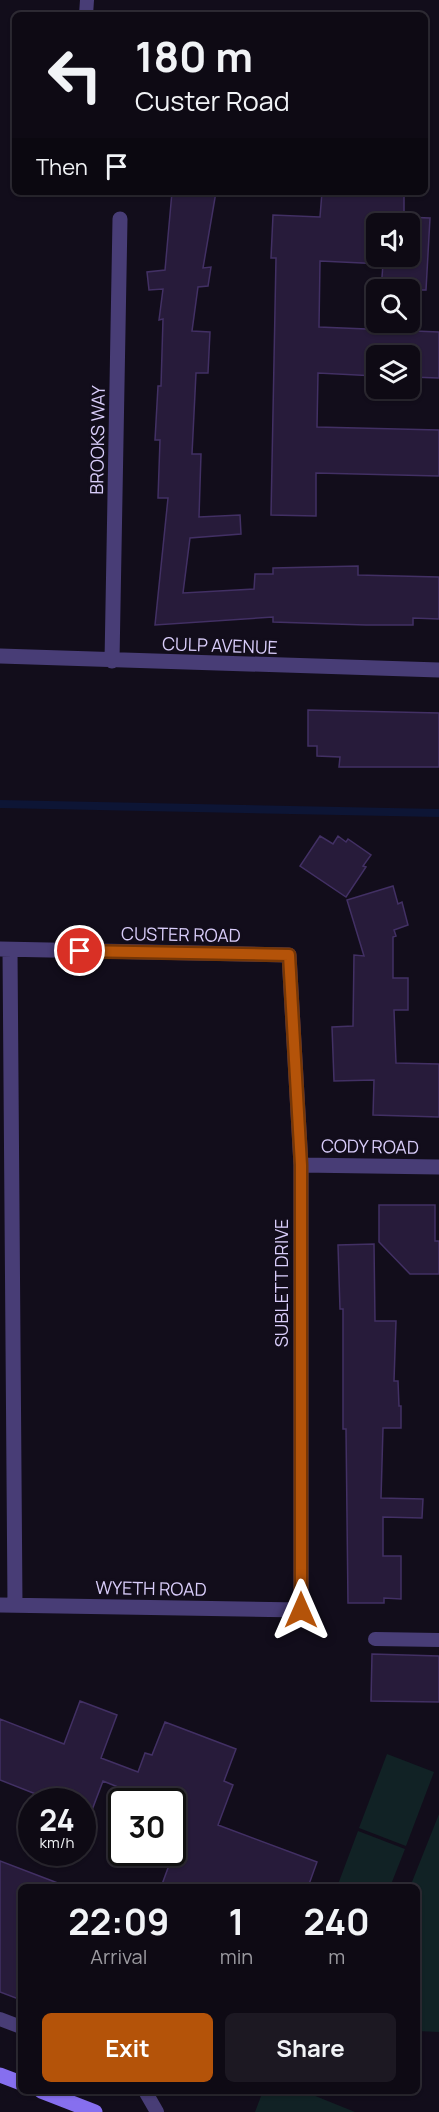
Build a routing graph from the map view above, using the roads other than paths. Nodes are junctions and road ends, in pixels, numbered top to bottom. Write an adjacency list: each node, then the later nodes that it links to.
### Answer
1 (120, 219): 3 (street, BROOKS WAY)
2 (0, 656): 3 (street, CULP AVENUE)
3 (112, 661): 4 (street, CULP AVENUE)
4 (439, 670)
5 (5, 950): 6 (street, CUSTER ROAD); 9 (street)
6 (289, 955): 7 (street, SUBLETT DRIVE)
7 (301, 1165): 8 (street, CODY ROAD); 10 (street, SUBLETT DRIVE)
8 (439, 1167)
9 (8, 1605): 10 (street, WYETH ROAD)
10 (301, 1610)
11 (375, 1639): 12 (lane)
12 (439, 1640)
13 (0, 2019): 14 (lane)
14 (18, 2026)
15 (0, 2075): 16 (main road)
16 (18, 2082)
17 (49, 2094): 19 (main road)
18 (147, 2094): 20 (lane)
19 (95, 2112)
20 (157, 2112)

